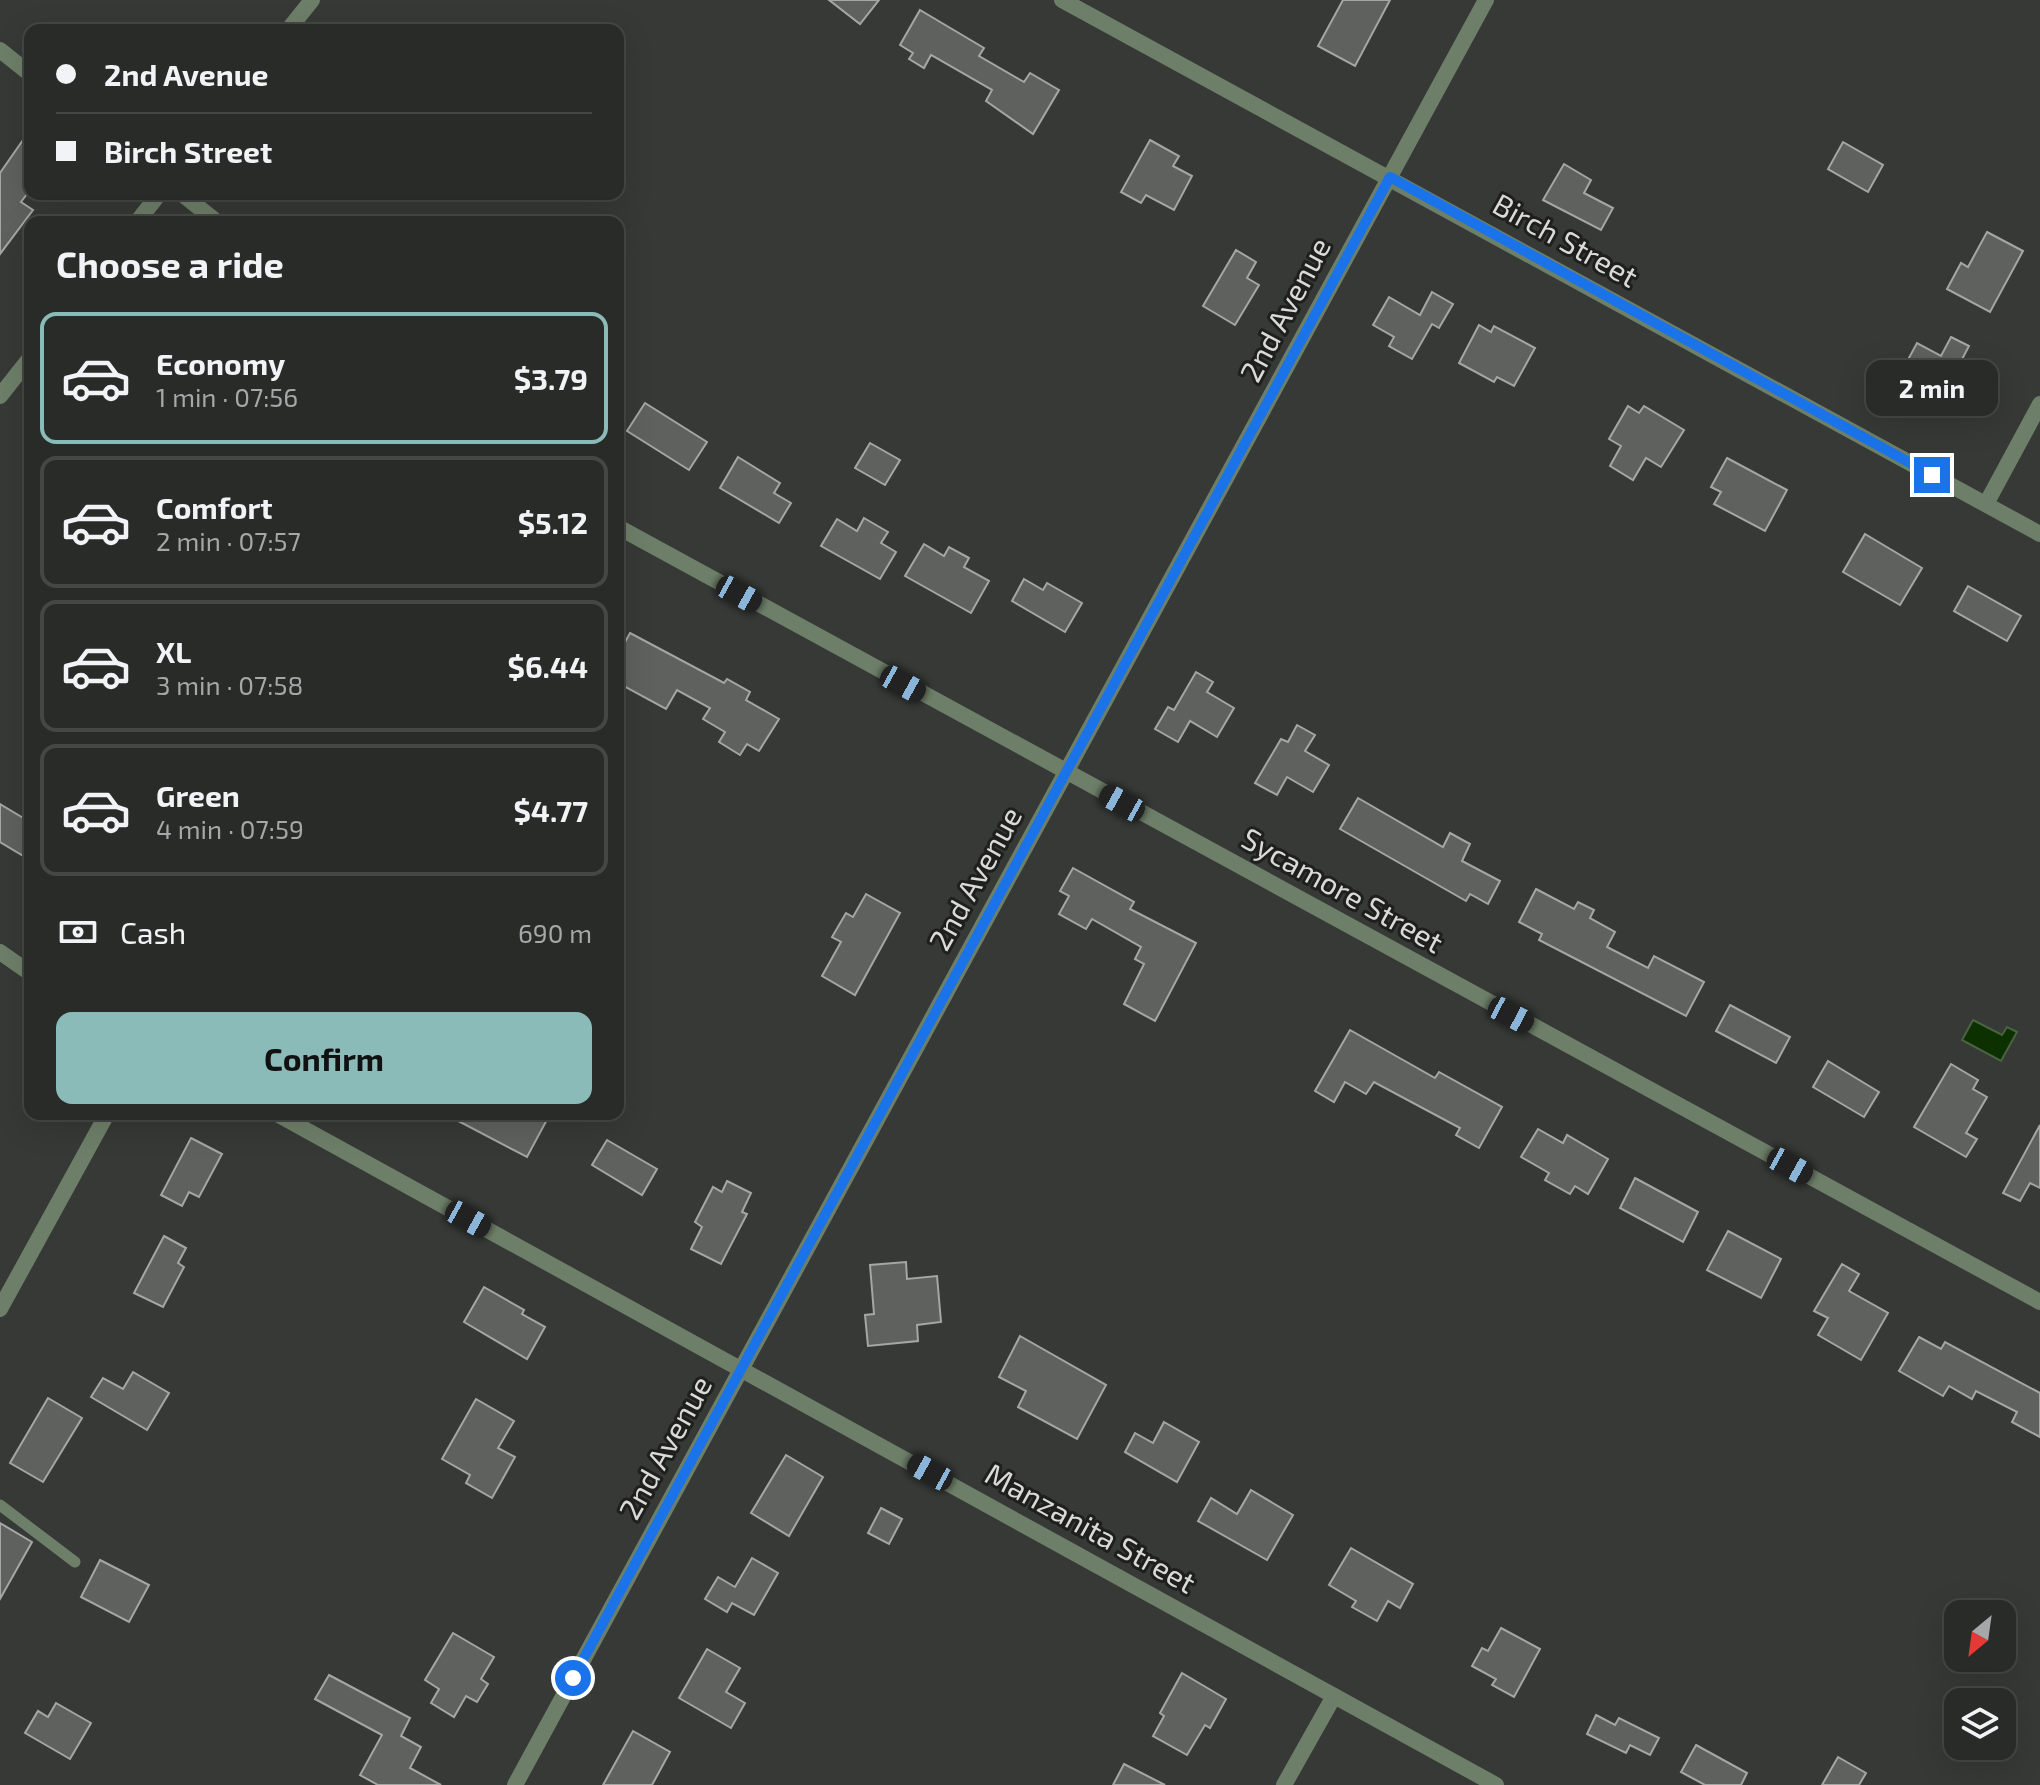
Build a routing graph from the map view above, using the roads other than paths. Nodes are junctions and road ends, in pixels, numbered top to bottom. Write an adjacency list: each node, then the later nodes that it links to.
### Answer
1 (312, 0): 4 (street)
2 (1062, 0): 7 (street, Birch Street)
3 (1486, 0): 7 (street, 2nd Avenue)
4 (293, 24)
5 (0, 50): 6 (street)
6 (24, 69)
7 (1390, 177): 15 (street, Birch Street); 18 (street, 2nd Avenue)
8 (154, 200): 10 (street)
9 (190, 200): 11 (street)
10 (142, 216)
11 (210, 216)
12 (24, 366): 13 (street)
13 (0, 396)
14 (2040, 404): 15 (street)
15 (1986, 504): 17 (street, Birch Street)
16 (624, 530): 18 (street, Sycamore Street)
17 (2040, 534)
18 (1066, 773): 23 (street, Sycamore Street); 25 (street, 2nd Avenue)
19 (0, 952): 20 (street)
20 (24, 969)
21 (104, 1120): 24 (street)
22 (288, 1120): 25 (street, Manzanita Street)
23 (2040, 1302)
24 (0, 1309)
25 (742, 1368): 28 (street, Manzanita Street); 29 (street, 2nd Avenue)
26 (0, 1505): 27 (lane)
27 (75, 1562)
28 (1334, 1696): 30 (street); 31 (street, Manzanita Street)
29 (515, 1785)
30 (1284, 1785)
31 (1496, 1785)

